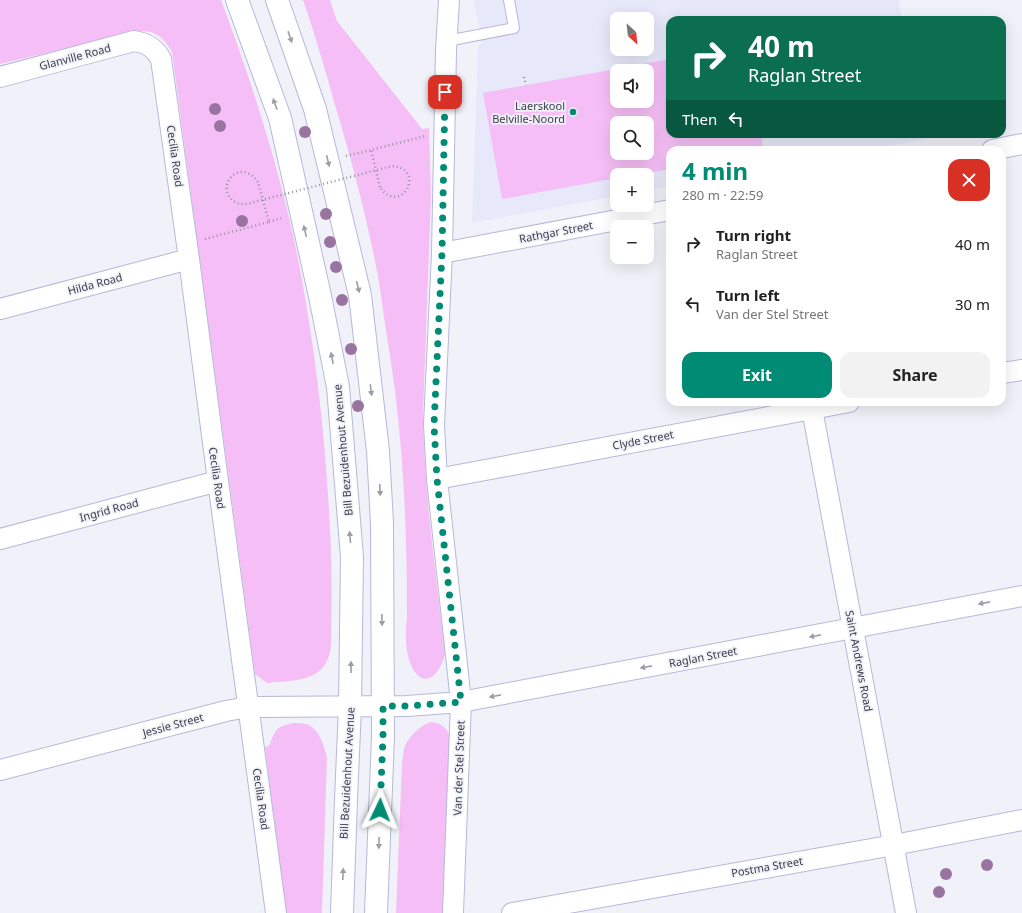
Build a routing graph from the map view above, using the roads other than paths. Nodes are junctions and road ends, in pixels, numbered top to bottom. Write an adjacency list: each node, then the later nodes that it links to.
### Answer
1 (237, 0): 24 (main road, Bill Bezuidenhout Avenue, one-way to 1)
2 (277, 0): 25 (main road, one-way to 25)
3 (449, 0): 5 (street, Van der Stel Street)
4 (509, 0): 5 (lane)
5 (447, 41): 11 (street, Van der Stel Street)
6 (150, 46): 7 (street, Glanville Road); 12 (street, Cecilia Road)
7 (0, 77)
8 (1022, 144): 9 (street)
9 (1006, 147)
10 (666, 211): 11 (street, Rathgar Street)
11 (442, 253): 18 (street, Van der Stel Street)
12 (189, 259): 13 (street, Hilda Road); 19 (street, Cecilia Road)
13 (0, 309)
14 (1022, 370): 15 (street)
15 (1006, 372)
16 (828, 406): 17 (street, Clyde Street)
17 (812, 409): 18 (street, Clyde Street); 22 (street, Saint Andrews Road)
18 (437, 479): 23 (street, Van der Stel Street)
19 (218, 481): 20 (street, Ingrid Road); 26 (street, Cecilia Road)
20 (0, 539)
21 (1022, 596): 22 (street, Raglan Street, one-way to 22)
22 (853, 629): 23 (street, Raglan Street, one-way to 23); 29 (street, Saint Andrews Road)
23 (461, 702): 25 (street, Raglan Street); 33 (street, Van der Stel Street)
24 (350, 706): 25 (street, Raglan Street); 26 (street, Jessie Street); 31 (main road, Bill Bezuidenhout Avenue, one-way to 24)
25 (383, 706): 32 (main road, one-way to 32)
26 (248, 707): 27 (street, Jessie Street); 30 (street, Cecilia Road)
27 (0, 770)
28 (1022, 820): 29 (street, Postma Street)
29 (894, 845): 34 (street, Postma Street); 35 (street, Saint Andrews Road)
30 (276, 913)
31 (342, 913)
32 (376, 913)
33 (453, 913)
34 (512, 913)
35 (906, 913)

